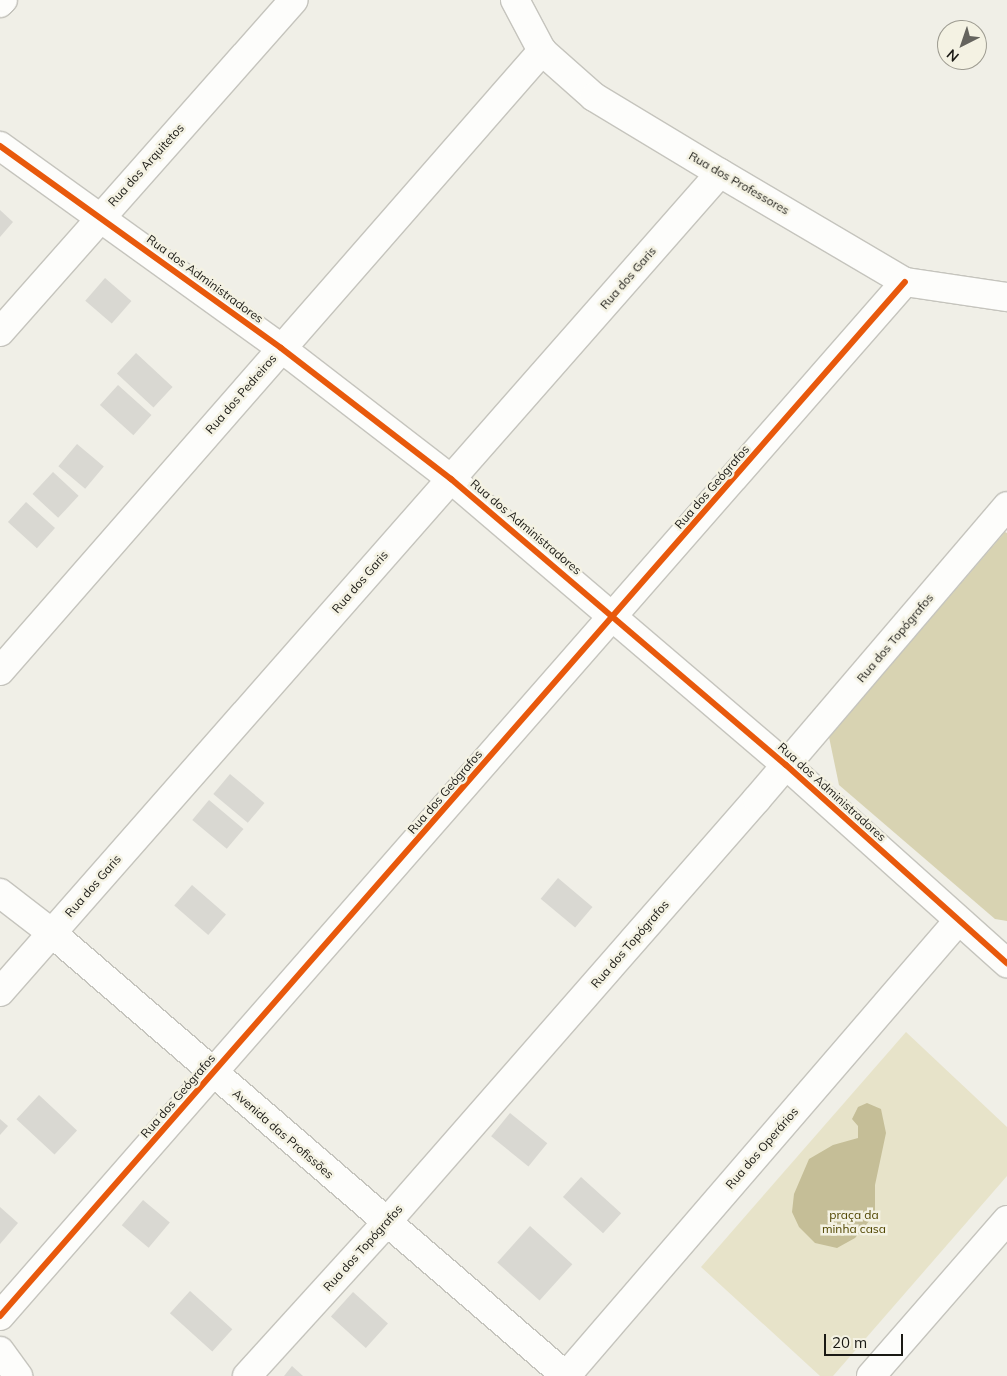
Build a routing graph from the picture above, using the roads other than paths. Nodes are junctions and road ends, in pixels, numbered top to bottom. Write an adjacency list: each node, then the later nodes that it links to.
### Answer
1 (3, 0): 4 (street)
2 (294, 0): 8 (street, Rua dos Arquitetos)
3 (516, 0): 5 (street, Rua dos Professores)
4 (0, 3)
5 (542, 51): 7 (street, Rua dos Professores); 12 (street, Rua dos Pedreiros)
6 (0, 146): 8 (street, Rua dos Administradores)
7 (720, 173): 9 (street, Rua dos Professores); 13 (street, Rua dos Garis)
8 (100, 217): 11 (street, Rua dos Arquitetos); 12 (street, Rua dos Administradores)
9 (905, 282): 10 (street, Rua dos Professores); 15 (street, Rua dos Geógrafos)
10 (1007, 296)
11 (0, 332)
12 (281, 348): 13 (street, Rua dos Administradores); 16 (street, Rua dos Pedreiros)
13 (451, 479): 15 (street, Rua dos Administradores); 20 (street, Rua dos Garis)
14 (1007, 506): 17 (street, Rua dos Topógrafos)
15 (615, 617): 17 (street, Rua dos Administradores); 23 (street, Rua dos Geógrafos)
16 (0, 670)
17 (786, 765): 19 (street, Rua dos Administradores); 25 (street, Rua dos Topógrafos)
18 (0, 893): 20 (street, Avenida das Profissões)
19 (958, 921): 21 (street, Rua dos Administradores); 30 (street, Rua dos Operários)
20 (52, 933): 22 (street, Rua dos Garis); 23 (street, Avenida das Profissões)
21 (1007, 963)
22 (0, 992)
23 (213, 1074): 25 (street, Avenida das Profissões); 26 (street, Rua dos Geógrafos)
24 (1007, 1220): 31 (street)
25 (386, 1223): 29 (street, Rua dos Topógrafos); 30 (street, Avenida das Profissões)
26 (0, 1316)
27 (0, 1351): 28 (street)
28 (18, 1376)
29 (247, 1376)
30 (566, 1376)
31 (871, 1376)

